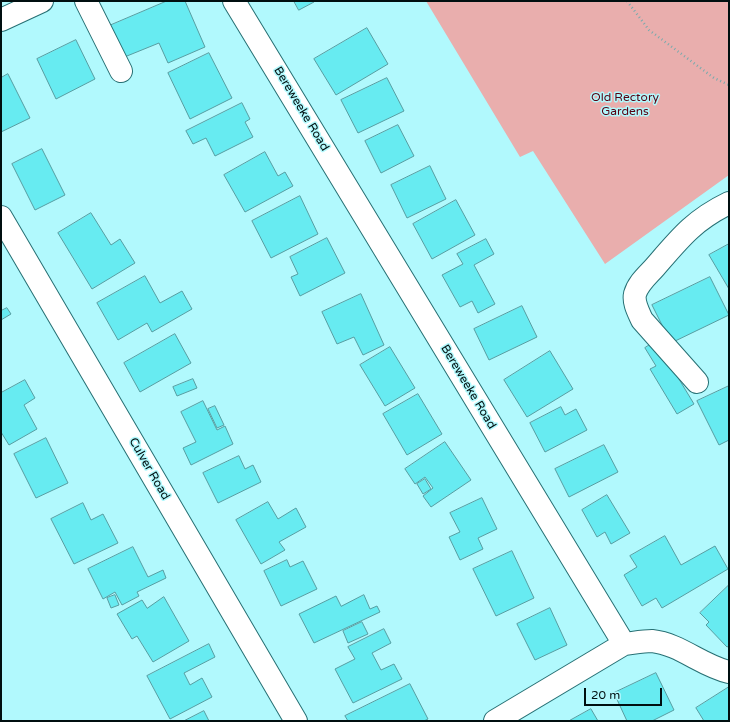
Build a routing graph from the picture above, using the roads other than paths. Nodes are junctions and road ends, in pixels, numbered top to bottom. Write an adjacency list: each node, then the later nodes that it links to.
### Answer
1 (42, 1): 4 (street)
2 (86, 1): 5 (street)
3 (234, 1): 9 (street, Bereweeke Road)
4 (10, 11)
5 (121, 71)
6 (729, 203): 8 (street)
7 (1, 217): 11 (street, Culver Road)
8 (697, 382)
9 (624, 644): 10 (street); 12 (street)
10 (729, 672)
11 (296, 721)
12 (495, 721)

